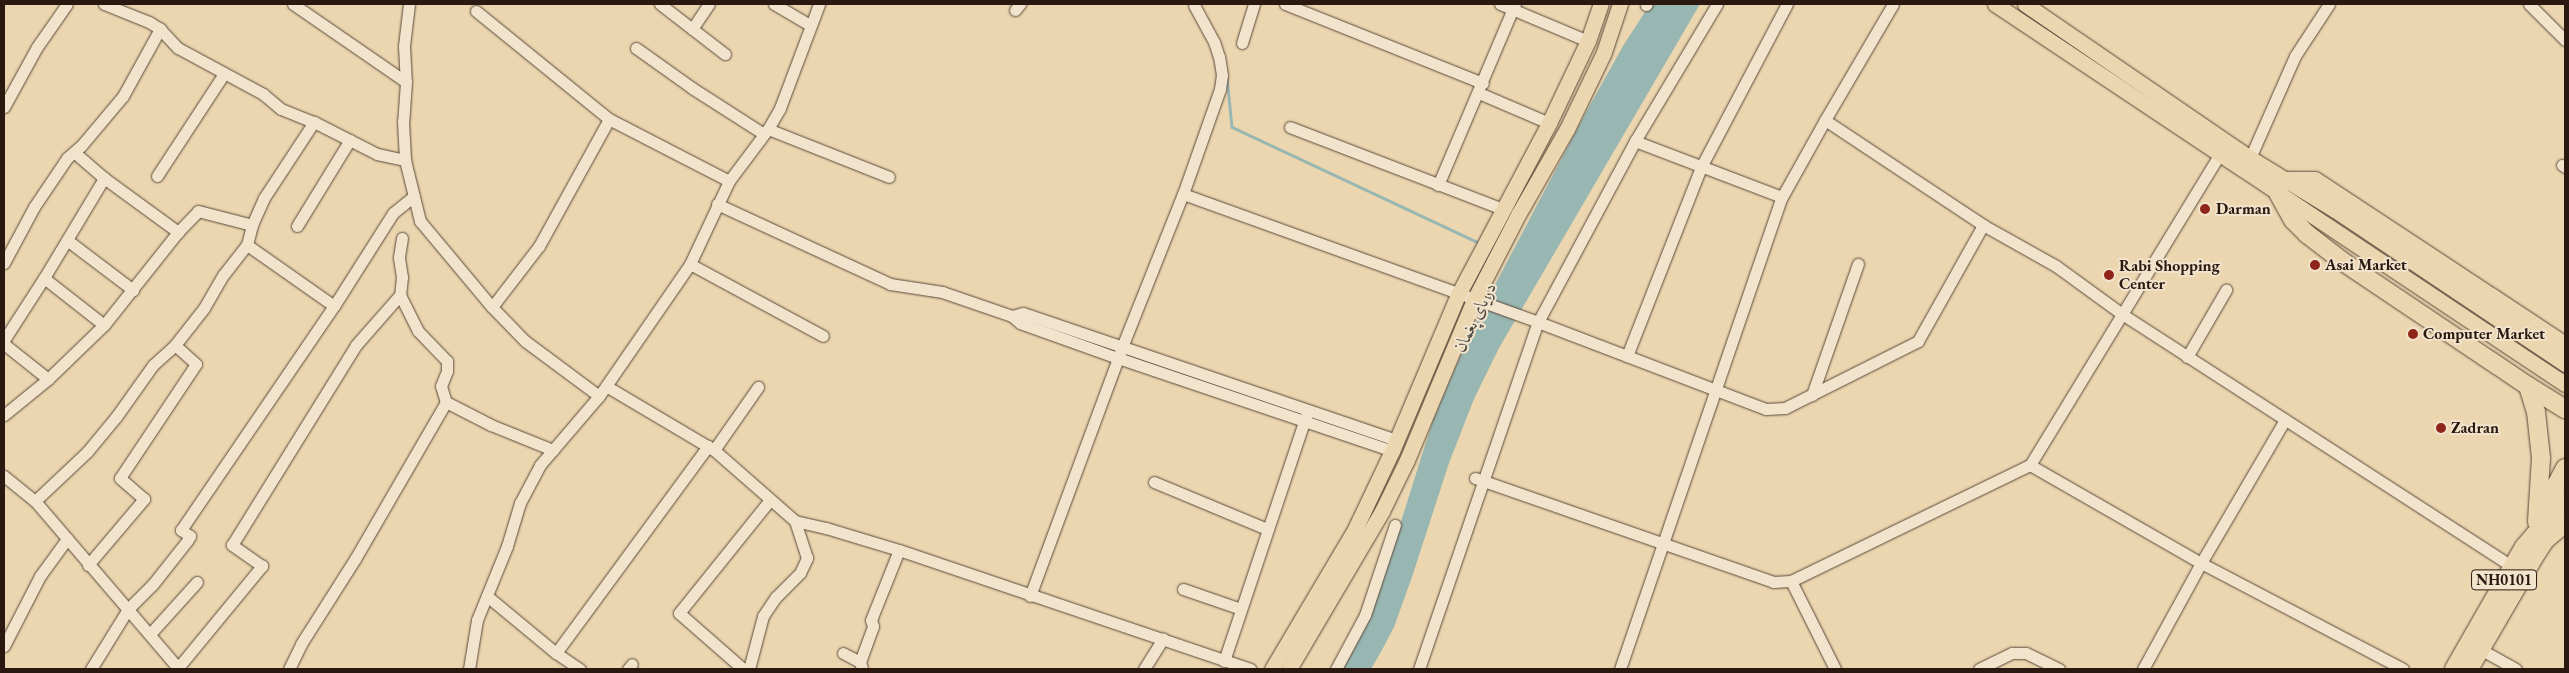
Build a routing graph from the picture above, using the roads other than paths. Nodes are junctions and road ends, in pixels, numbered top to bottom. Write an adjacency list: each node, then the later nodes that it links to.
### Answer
1 (67, 4): 37 (street)
2 (104, 4): 25 (street)
3 (293, 4): 35 (street)
4 (409, 4): 35 (street)
5 (660, 4): 26 (street)
6 (709, 4): 26 (street)
7 (774, 4): 24 (street)
8 (819, 4): 24 (street)
9 (1254, 4): 29 (street)
10 (1286, 4): 36 (street)
11 (1500, 4): 22 (street)
12 (1601, 4): 28 (main road)
13 (1620, 4): 77 (main road)
14 (1717, 4): 45 (street)
15 (1787, 4): 50 (street)
16 (1893, 4): 39 (street)
17 (1995, 4): 33 (main road)
18 (2027, 4): 32 (main road)
19 (2329, 4): 48 (street)
20 (2530, 4): 27 (street)
21 (1194, 5): 57 (street)
22 (1514, 7): 28 (street); 36 (street)
23 (476, 12): 38 (street)
24 (810, 25): 43 (street)
25 (160, 29): 34 (street); 46 (street)
26 (692, 29): 31 (street)
27 (2565, 40)
28 (1588, 41): 41 (main road)
29 (1242, 42)
30 (636, 48): 43 (street)
31 (725, 54)
32 (2105, 59): 33 (main road); 48 (main road)
33 (2094, 71): 47 (main road)
34 (224, 75): 40 (street); 51 (street)
35 (406, 82): 49 (street)
36 (1481, 88): 41 (street); 55 (street)
37 (4, 107)
38 (609, 118): 54 (street); 79 (street)
39 (1825, 120): 59 (street); 63 (street)
40 (314, 122): 44 (street); 62 (street)
41 (1549, 123): 61 (main road)
42 (1290, 127): 55 (street)
43 (766, 131): 52 (street); 54 (street)
44 (350, 140): 49 (street); 64 (street)
45 (1635, 141): 50 (street); 81 (street)
46 (74, 152): 53 (street); 69 (street)
47 (2219, 155): 56 (main road); 80 (street)
48 (2250, 158): 56 (main road)
49 (405, 160): 58 (street)
50 (1701, 167): 59 (street); 88 (street)
51 (157, 176)
52 (889, 177)
53 (104, 178): 65 (street); 67 (street)
54 (729, 181): 60 (street)
55 (1438, 185): 61 (street)
56 (2282, 187): 86 (highway); 90 (main road); 92 (main road); 94 (highway)
57 (1183, 194): 76 (street); 87 (street)
58 (414, 196): 78 (street); 79 (street)
59 (1782, 197): 96 (street)
60 (717, 204): 70 (street); 87 (street)
61 (1502, 209): 76 (main road)
62 (252, 225): 65 (street); 68 (street)
63 (1983, 225): 80 (street); 97 (street)
64 (297, 226)
65 (178, 232): 73 (street)
66 (402, 238): 75 (street)
67 (67, 240): 72 (street); 73 (street)
68 (246, 246): 78 (street); 85 (street)
69 (4, 263)
70 (690, 264): 83 (street); 93 (street)
71 (1858, 264): 97 (street)
72 (44, 278): 82 (street); 84 (street)
73 (133, 290): 82 (street)
74 (2226, 290): 89 (street)
75 (400, 295): 99 (street); 143 (street)
76 (1458, 295): 77 (street); 105 (main road)
77 (1474, 300): 81 (street); 152 (main road)
78 (334, 306): 132 (street)
79 (492, 307): 98 (street)
80 (2122, 314): 89 (street); 108 (street)
81 (1538, 322): 88 (street); 110 (street)
82 (104, 325): 91 (street)
83 (823, 336)
84 (4, 342): 91 (street)
85 (175, 346): 115 (street); 125 (street)
86 (2565, 346)
87 (1120, 353): 101 (street); 104 (street); 131 (street)
88 (1627, 356): 96 (street)
89 (2187, 357): 103 (street)
90 (2565, 364)
91 (48, 379): 102 (street)
92 (2565, 384)
93 (606, 386): 98 (street); 106 (street)
94 (2528, 386): 100 (highway); 119 (highway)
95 (758, 387): 106 (street)
96 (1717, 392): 97 (street); 122 (street)
97 (1812, 395)
98 (598, 396): 107 (street)
99 (446, 402): 107 (street); 144 (street)
100 (2565, 409)
101 (1308, 410): 104 (street); 105 (street)
102 (4, 415)
103 (2284, 420): 124 (street); 126 (street)
104 (1304, 422): 105 (street); 120 (street)
105 (1395, 445): 151 (main road)
106 (711, 448): 114 (street); 138 (street)
107 (554, 450): 130 (street)
108 (2030, 465): 124 (street); 127 (street)
109 (2565, 468): 119 (highway, NH0101)
110 (1480, 480): 122 (street); 154 (street)
111 (6, 482): 115 (street)
112 (1154, 482): 120 (street)
113 (2565, 499): 119 (highway, NH0101)
114 (770, 500): 116 (street); 147 (street)
115 (35, 501): 121 (street)
116 (795, 521): 123 (street); 148 (street)
117 (2565, 523): 137 (highway, NH0101)
118 (1396, 525): 153 (street)
119 (2536, 528): 126 (highway, NH0101)
120 (1267, 529): 133 (street)
121 (67, 539): 125 (street); 136 (street)
122 (1664, 545): 127 (street); 155 (street)
123 (898, 550): 131 (street); 141 (street)
124 (2201, 563): 159 (street); 160 (street)
125 (88, 565): 132 (street)
126 (2512, 566): 161 (highway, NH0101)
127 (1791, 581): 156 (street)
128 (197, 582): 134 (street)
129 (1184, 589): 133 (street)
130 (487, 596): 138 (street); 145 (street)
131 (1030, 596): 135 (street)
132 (128, 609): 134 (street); 142 (street)
133 (1241, 609): 140 (street)
134 (150, 634): 143 (street)
135 (1163, 639): 140 (street); 149 (street)
136 (4, 646)
137 (2480, 649): 162 (highway, NH0101); 163 (street)
138 (556, 653): 146 (street)
139 (843, 653): 141 (street)
140 (1224, 661): 150 (street)
141 (861, 666)
142 (91, 669)
143 (178, 669)
144 (289, 669)
145 (469, 669)
146 (580, 669)
147 (743, 669)
148 (749, 669)
149 (1144, 669)
150 (1250, 669)
151 (1272, 669)
152 (1289, 669)
153 (1336, 669)
154 (1420, 669)
155 (1620, 669)
156 (1835, 669)
157 (1978, 669): 158 (street)
158 (2059, 669)
159 (2143, 669)
160 (2404, 669)
161 (2454, 669)
162 (2469, 669)
163 (2516, 669)

